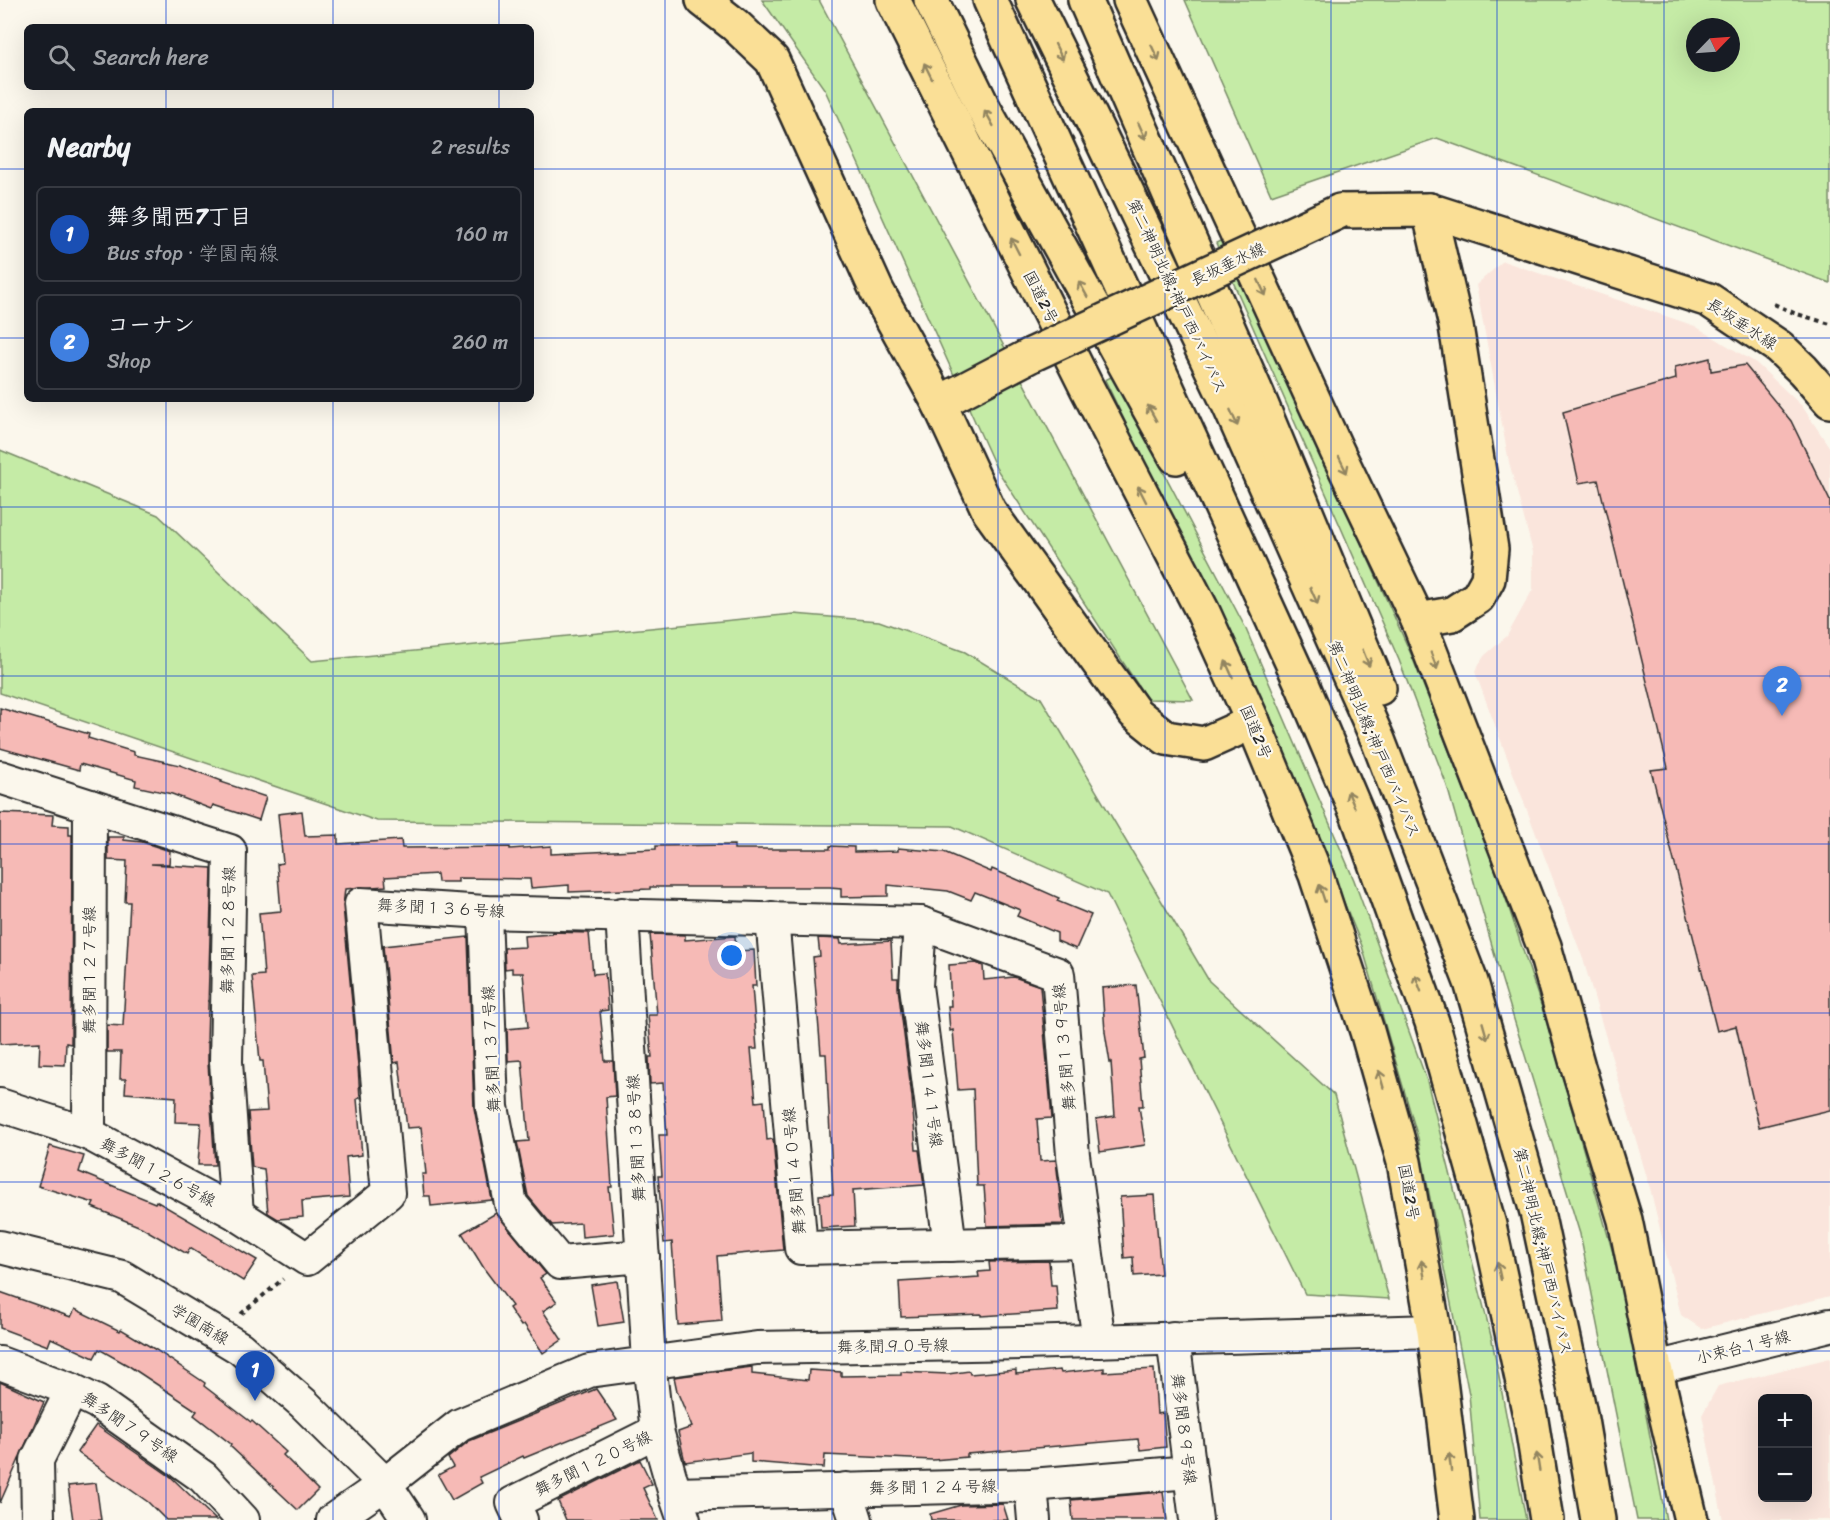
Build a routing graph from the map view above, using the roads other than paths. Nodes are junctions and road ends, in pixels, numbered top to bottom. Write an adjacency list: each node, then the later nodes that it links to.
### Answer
1 (703, 0): 10 (main road)
2 (893, 0): 13 (main road, 国道2号, one-way to 2)
3 (931, 0): 12 (main road, one-way to 3)
4 (990, 0): 12 (main road)
5 (1033, 0): 20 (main road, 第二神明北線;神戸西バイパス, one-way to 20)
6 (1085, 0): 20 (main road, one-way to 20)
7 (1130, 0): 11 (main road, one-way to 11)
8 (1429, 210): 9 (main road, 長坂垂水線); 10 (main road, 長坂垂水線, bridge); 11 (main road)
9 (1830, 401)
10 (939, 403): 13 (main road)
11 (1418, 620): 35 (main road, one-way to 35)
12 (1302, 684): 52 (main road, one-way to 12)
13 (1253, 722): 30 (main road, 国道2号, one-way to 13)
14 (0, 777): 15 (street, 舞多聞１２８号線)
15 (90, 806): 22 (street, 舞多聞１２７号線); 23 (street, 舞多聞１２８号線)
16 (485, 912): 17 (street, 舞多聞１３６号線); 27 (street, 舞多聞１３７号線); 28 (street, 舞多聞１３６号線)
17 (622, 914): 18 (street, 舞多聞１３６号線); 27 (street, 舞多聞１３８号線)
18 (772, 918): 19 (street, 舞多聞１３９号線); 25 (street, 舞多聞１４０号線)
19 (920, 923): 24 (street, 舞多聞１３９号線); 25 (street, 舞多聞１４１号線)
20 (1471, 982): 53 (main road, 第二神明北線;神戸西バイパス, one-way to 53)
21 (0, 1105): 22 (street, 舞多聞１２６号線)
22 (88, 1134): 23 (street, 舞多聞１２６号線)
23 (237, 1214): 28 (street, 舞多聞１２６号線)
24 (1085, 1242): 25 (street, 舞多聞１４０号線); 32 (street, 舞多聞１３９号線)
25 (951, 1245)
26 (0, 1247): 39 (street, 学園南線)
27 (643, 1256): 33 (street, 舞多聞１３８号線)
28 (307, 1259)
29 (1830, 1325): 35 (street, 小束台１号線)
30 (1434, 1331): 31 (street, 舞多聞９０号線); 51 (main road, 国道2号, one-way to 30)
31 (1173, 1338): 32 (street, 舞多聞９０号線); 38 (street, 舞多聞８９号線)
32 (1099, 1341): 33 (street, 舞多聞９０号線)
33 (649, 1362): 37 (street, 舞多聞１３８号線); 39 (street, 舞多聞９０号線)
34 (0, 1363): 36 (street, 舞多聞７９号線)
35 (1655, 1368): 54 (main road)
36 (72, 1390): 43 (street); 44 (street, 舞多聞７９号線)
37 (657, 1431): 42 (street, 舞多聞１３８号線); 47 (street, 舞多聞１２０号線)
38 (1190, 1472): 40 (street, 舞多聞１２４号線); 50 (street, 舞多聞８９号線)
39 (385, 1484): 45 (street, 舞多聞９０号線); 46 (street, 学園南線)
40 (1030, 1485): 41 (street, 舞多聞１２４号線); 49 (street)
41 (846, 1489): 42 (street, 舞多聞１２４号線); 48 (street)
42 (680, 1507)
43 (38, 1520)
44 (243, 1520)
45 (333, 1520)
46 (409, 1520)
47 (521, 1520)
48 (856, 1520)
49 (1034, 1520)
50 (1196, 1520)
51 (1457, 1520)
52 (1547, 1520)
53 (1598, 1520)
54 (1691, 1520)

